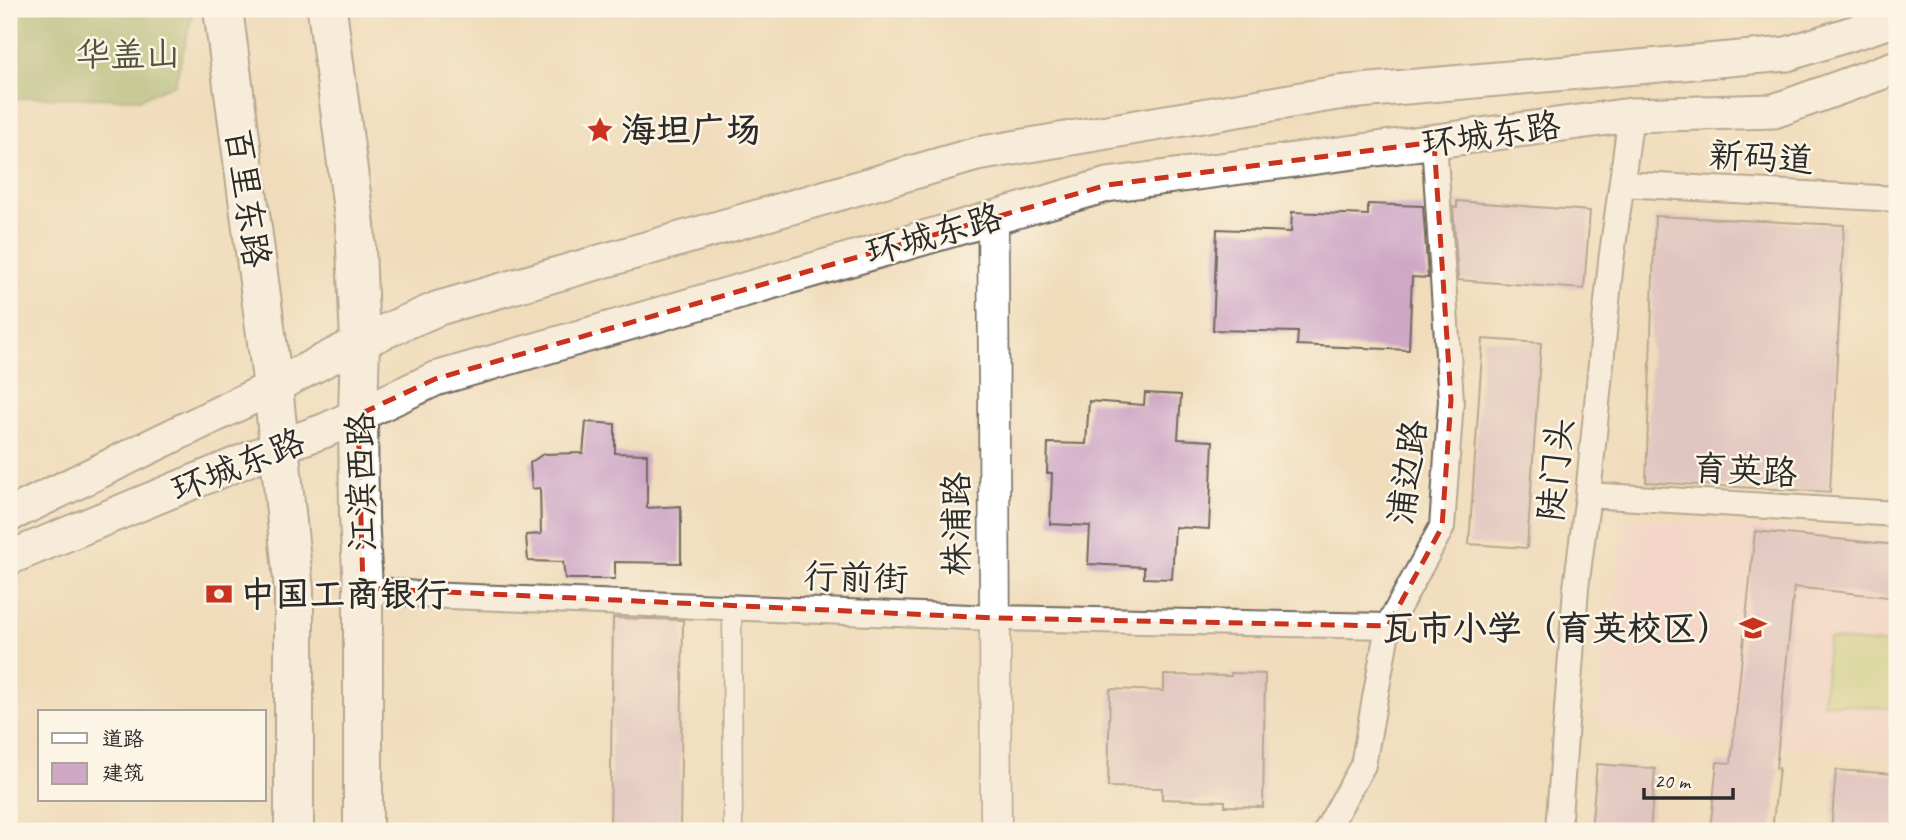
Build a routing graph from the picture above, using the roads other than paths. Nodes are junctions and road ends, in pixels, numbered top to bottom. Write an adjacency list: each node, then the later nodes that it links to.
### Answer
1 (223, 9): 11 (main road, 百里东路)
2 (327, 9): 10 (main road)
3 (1897, 19): 10 (main road, 环城东路)
4 (1897, 67): 5 (main road, 环城东路)
5 (1630, 116): 6 (main road, 环城东路); 7 (street, 陡门头)
6 (1434, 142): 9 (main road, 环城东路); 21 (street, 浦边路)
7 (1622, 184): 8 (street, 新码道); 14 (street, 陡门头)
8 (1897, 199)
9 (993, 217): 12 (main road, 环城东路); 20 (street, 株浦路)
10 (360, 342): 11 (main road, 环城东路); 12 (main road, 江滨西路)
11 (273, 387): 13 (main road, 江滨西路); 16 (main road, 环城东路)
12 (358, 415): 13 (main road, 环城东路); 18 (main road, 江滨西路)
13 (278, 447): 17 (main road, 环城东路); 22 (main road, 江滨西路)
14 (1588, 495): 15 (street, 育英路); 27 (street, 陡门头)
15 (1897, 514)
16 (9, 515)
17 (9, 558)
18 (363, 588): 19 (street, 行前街); 23 (main road, 江滨西路)
19 (732, 607): 20 (street, 行前街); 24 (street)
20 (995, 618): 21 (street, 行前街); 25 (street, 株浦路)
21 (1388, 626): 26 (street, 浦边路)
22 (294, 831)
23 (363, 831)
24 (733, 831)
25 (996, 831)
26 (1326, 831)
27 (1558, 831)

